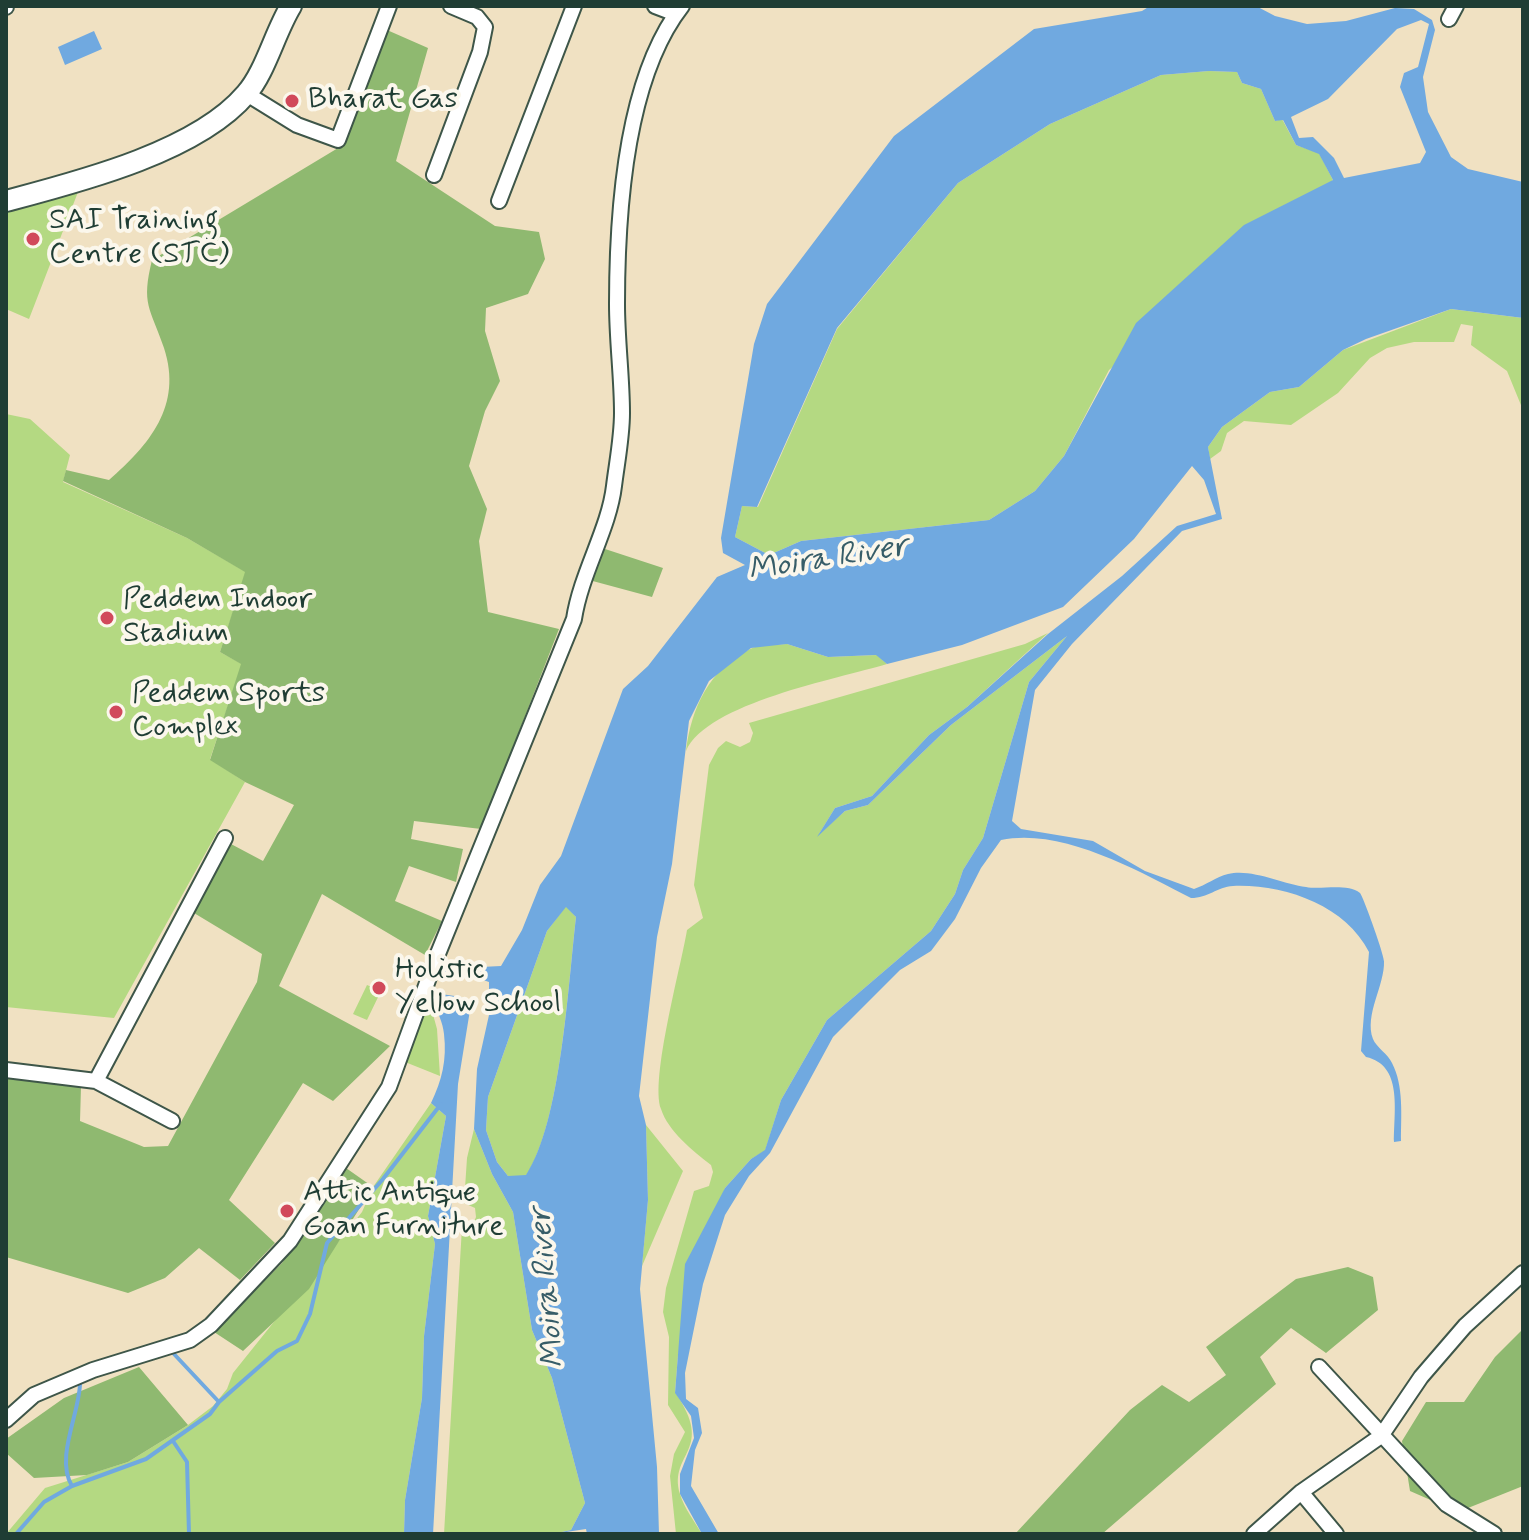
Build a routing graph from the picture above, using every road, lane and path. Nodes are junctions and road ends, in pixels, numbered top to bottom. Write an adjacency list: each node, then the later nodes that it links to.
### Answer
1 (291, 6): 7 (street)
2 (389, 6): 7 (street)
3 (451, 6): 8 (street)
4 (574, 6): 10 (street)
5 (655, 6): 6 (street)
6 (679, 10): 17 (street)
7 (247, 94): 9 (street)
8 (434, 175)
9 (6, 201)
10 (499, 201)
11 (225, 838): 13 (street)
12 (6, 1070): 13 (street)
13 (96, 1081): 14 (street)
14 (172, 1121)
15 (1523, 1273): 18 (street)
16 (1319, 1367): 18 (street)
17 (6, 1420)
18 (1381, 1436): 19 (street); 22 (street)
19 (1301, 1492): 20 (street); 21 (street)
20 (1254, 1534)
21 (1336, 1534)
22 (1494, 1534)

